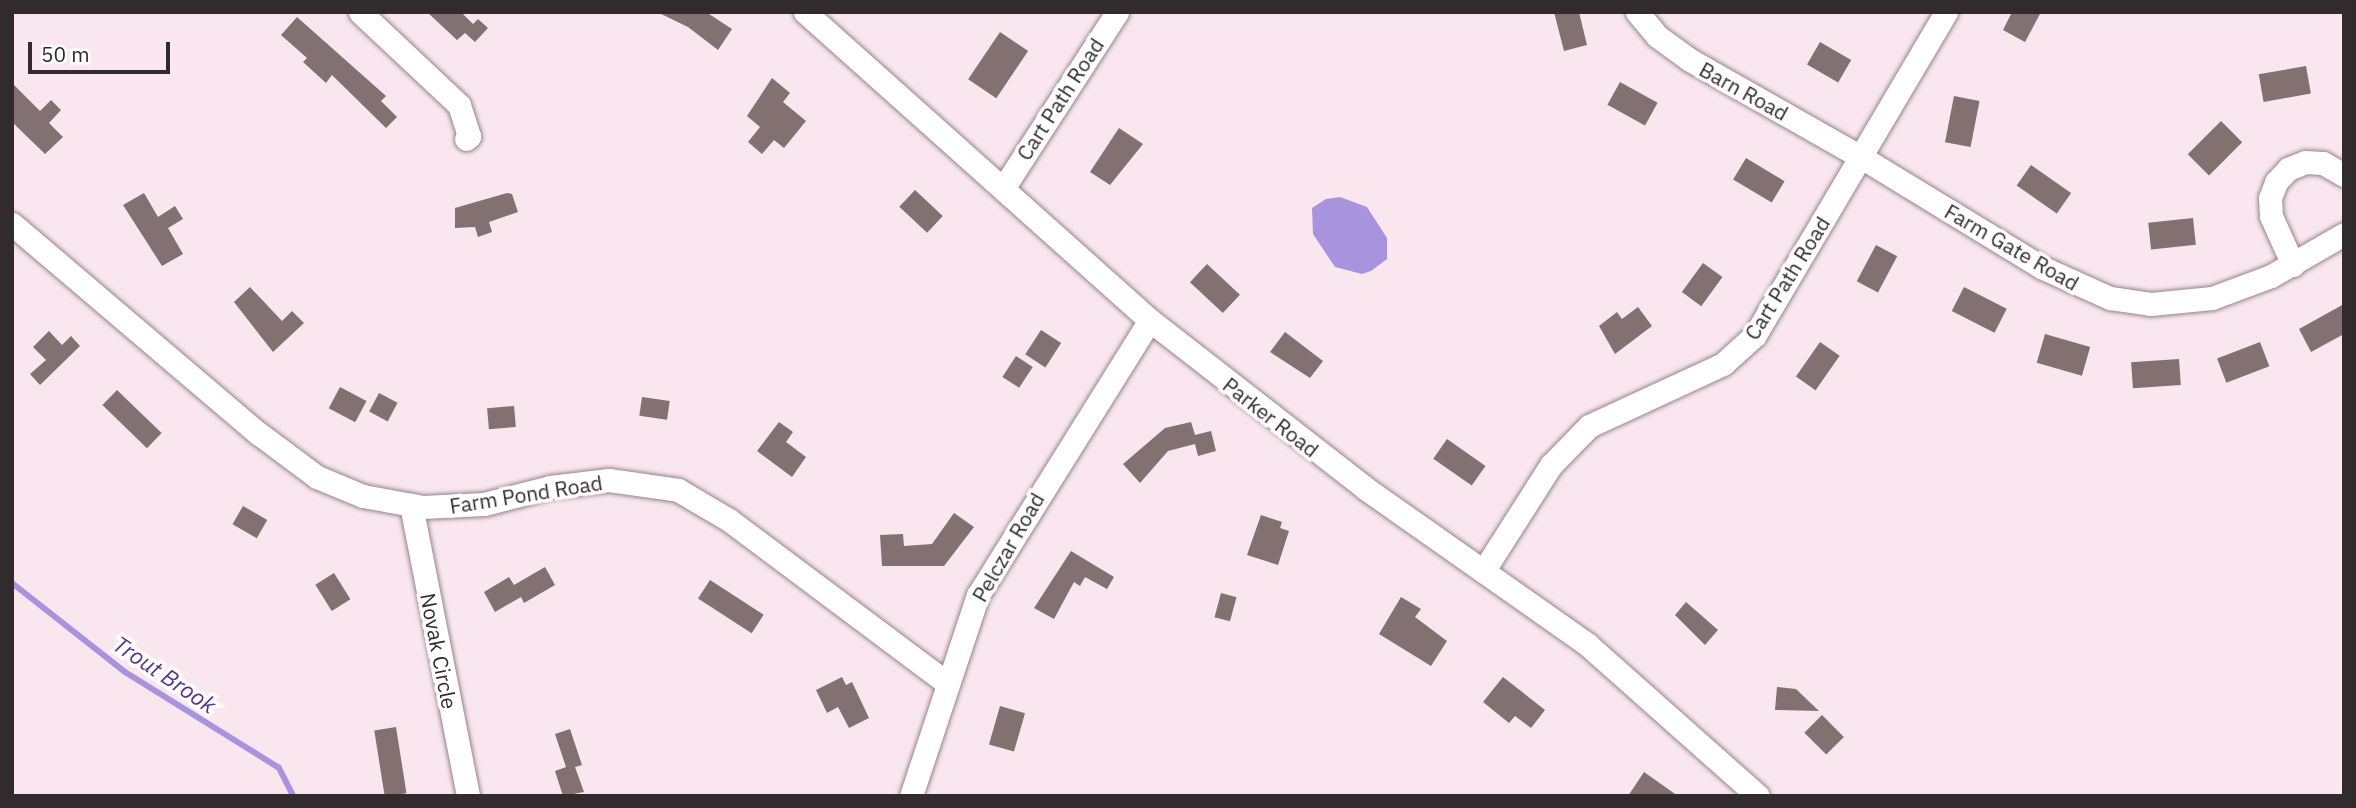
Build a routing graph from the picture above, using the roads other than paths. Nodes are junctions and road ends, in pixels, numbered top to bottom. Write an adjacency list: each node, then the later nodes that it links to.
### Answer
1 (360, 12): 6 (street)
2 (805, 12): 9 (street, Parker Road)
3 (1117, 12): 9 (street, Cart Path Road)
4 (1637, 12): 7 (street, Barn Road)
5 (1946, 12): 7 (street, Cart Path Road)
6 (466, 139)
7 (1861, 157): 12 (street, Farm Gate Road); 15 (street, Cart Path Road)
8 (2344, 175): 12 (street)
9 (1004, 187): 13 (street, Parker Road)
10 (12, 224): 14 (street, Farm Pond Road)
11 (2344, 234): 12 (street, Farm Gate Road)
12 (2293, 265)
13 (1150, 320): 15 (street, Parker Road); 16 (street, Pelczar Road)
14 (411, 505): 16 (street, Farm Pond Road); 17 (street, Novak Circle)
15 (1485, 570): 19 (street, Parker Road)
16 (947, 683): 18 (street, Pelczar Road)
17 (468, 796)
18 (911, 796)
19 (1758, 796)

